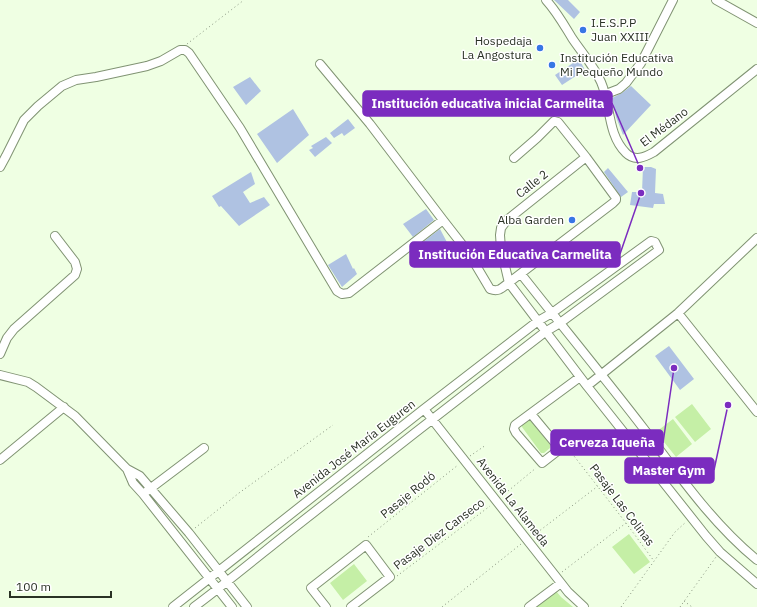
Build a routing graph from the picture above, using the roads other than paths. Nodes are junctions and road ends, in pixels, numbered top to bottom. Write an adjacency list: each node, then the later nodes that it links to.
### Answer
1 (546, 0): 7 (street, El Médano)
2 (673, 0): 7 (street)
3 (716, 0): 4 (street)
4 (757, 23)
5 (320, 64): 11 (street)
6 (757, 69): 7 (street, El Médano)
7 (606, 94)
8 (586, 157): 9 (street); 14 (street); 16 (street, Calle 2)
9 (514, 158)
10 (0, 167): 11 (street)
11 (443, 220): 16 (street)
12 (55, 236): 23 (street)
13 (757, 238): 19 (street)
14 (521, 274): 16 (street); 18 (street)
15 (600, 278): 17 (street); 17 (street, Avenida José María Euguren); 18 (street, Avenida José María Euguren)
16 (509, 283): 20 (street)
17 (608, 288): 21 (street, Avenida José María Euguren)
18 (552, 313): 20 (street, Avenida José María Euguren); 21 (street)
19 (678, 314): 24 (street); 30 (street)
20 (538, 321): 22 (street); 29 (street, Avenida José María Euguren)
21 (560, 323): 22 (street, Avenida José María Euguren); 24 (street)
22 (545, 332): 26 (street); 32 (street, Avenida José María Euguren)
23 (0, 354)
24 (602, 374): 27 (street); 38 (street)
25 (0, 375): 28 (street)
26 (580, 377): 27 (street); 31 (street)
27 (587, 386): 43 (street)
28 (64, 406): 34 (street); 35 (street)
29 (424, 409): 32 (street, Avenida La Alameda); 39 (street, Avenida José María Euguren)
30 (756, 409)
31 (530, 414): 31 (street)
32 (432, 419): 41 (street, Avenida La Alameda); 42 (street, Avenida José María Euguren)
33 (204, 448): 36 (street)
34 (0, 460)
35 (127, 470): 36 (street); 37 (street)
36 (151, 488): 37 (street); 39 (street)
37 (143, 494): 40 (street)
38 (757, 560)
39 (219, 571): 40 (street, Avenida José María Euguren); 42 (street)
40 (209, 578): 44 (street); 45 (street, Avenida José María Euguren)
41 (558, 580): 51 (street); 52 (street, Avenida La Alameda)
42 (227, 582): 44 (street, Avenida José María Euguren); 48 (street)
43 (757, 584)
44 (218, 589): 46 (street, Avenida José María Euguren); 47 (street)
45 (173, 607)
46 (194, 607)
47 (232, 607)
48 (247, 607)
49 (326, 607): 50 (street)
50 (351, 607)
51 (529, 607)
52 (584, 607)

